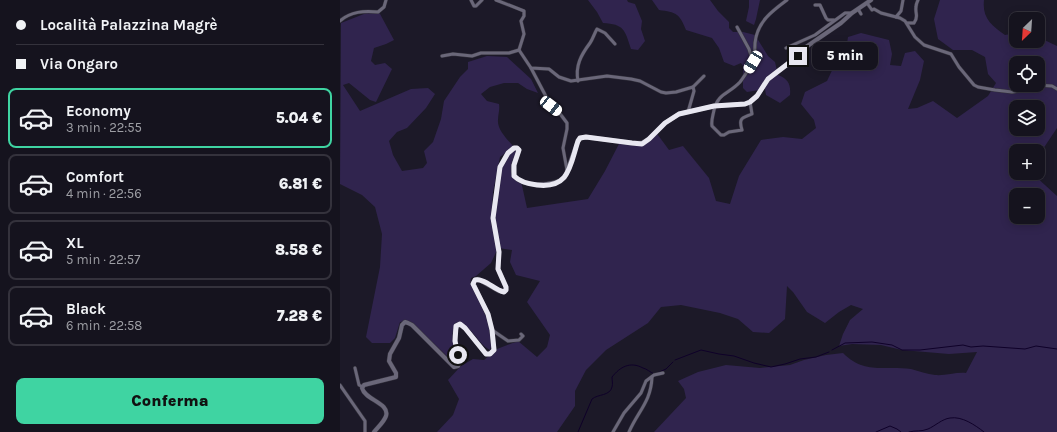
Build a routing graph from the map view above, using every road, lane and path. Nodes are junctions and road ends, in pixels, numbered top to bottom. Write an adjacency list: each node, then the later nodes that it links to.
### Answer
1 (386, 0): 16 (street)
2 (471, 0): 3 (street)
3 (482, 0)
4 (496, 0): 21 (street)
5 (787, 0): 23 (street)
6 (871, 0): 9 (main road)
7 (903, 0): 14 (street)
8 (918, 0): 17 (street)
9 (867, 3): 11 (main road); 14 (street)
10 (816, 5): 15 (street)
11 (858, 9): 12 (main road); 13 (street)
12 (852, 13): 15 (street); 29 (main road)
13 (861, 14)
14 (896, 17): 17 (street)
15 (836, 19): 20 (street)
16 (340, 21)
17 (907, 23): 28 (street)
18 (737, 27): 23 (street)
19 (615, 44): 26 (street)
20 (786, 48)
21 (519, 50): 22 (street); 24 (street)
22 (442, 56)
23 (753, 62): 30 (street)
24 (531, 68): 26 (street); 32 (street)
25 (704, 76): 27 (street)
26 (578, 81): 27 (street)
27 (693, 87): 31 (street)
28 (1057, 89)
29 (750, 102): 30 (main road); 30 (street)
30 (714, 106): 31 (main road)
31 (688, 112): 32 (main road)
32 (567, 172): 33 (main road)
33 (492, 330): 34 (street); 39 (main road)
34 (521, 334)
35 (355, 368): 39 (street)
36 (663, 373): 37 (street)
37 (652, 377): 42 (street); 43 (street)
38 (340, 385): 40 (street)
39 (363, 387): 41 (main road)
40 (365, 432)
41 (374, 432)
42 (614, 432)
43 (629, 432)

